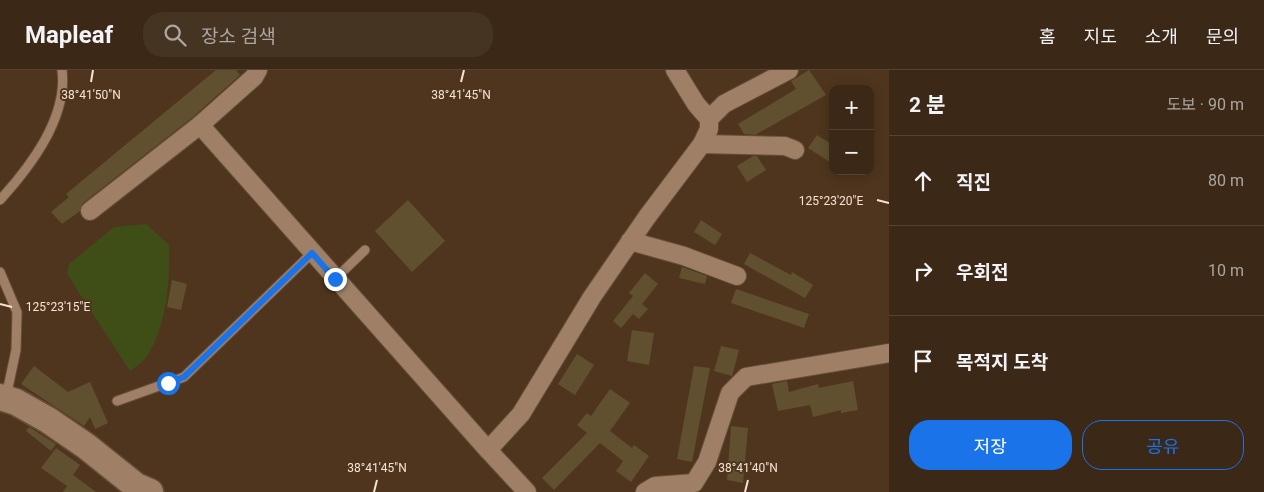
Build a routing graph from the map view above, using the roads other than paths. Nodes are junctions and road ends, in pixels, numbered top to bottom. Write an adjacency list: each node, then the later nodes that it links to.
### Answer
1 (62, 70): 9 (lane)
2 (258, 70): 6 (street)
3 (675, 70): 5 (street)
4 (788, 70): 5 (street)
5 (709, 120): 7 (street)
6 (200, 125): 10 (street); 13 (street)
7 (702, 144): 8 (street); 11 (street)
8 (795, 150)
9 (0, 200)
10 (90, 212)
11 (630, 241): 15 (street); 20 (street)
12 (365, 250): 16 (lane)
13 (312, 253): 16 (street); 19 (lane)
14 (0, 272): 18 (lane)
15 (737, 276)
16 (335, 279): 20 (street)
17 (889, 353): 23 (street)
18 (3, 398): 21 (street)
19 (117, 401)
20 (488, 450): 22 (street)
21 (150, 492)
22 (527, 492)
23 (645, 492)

